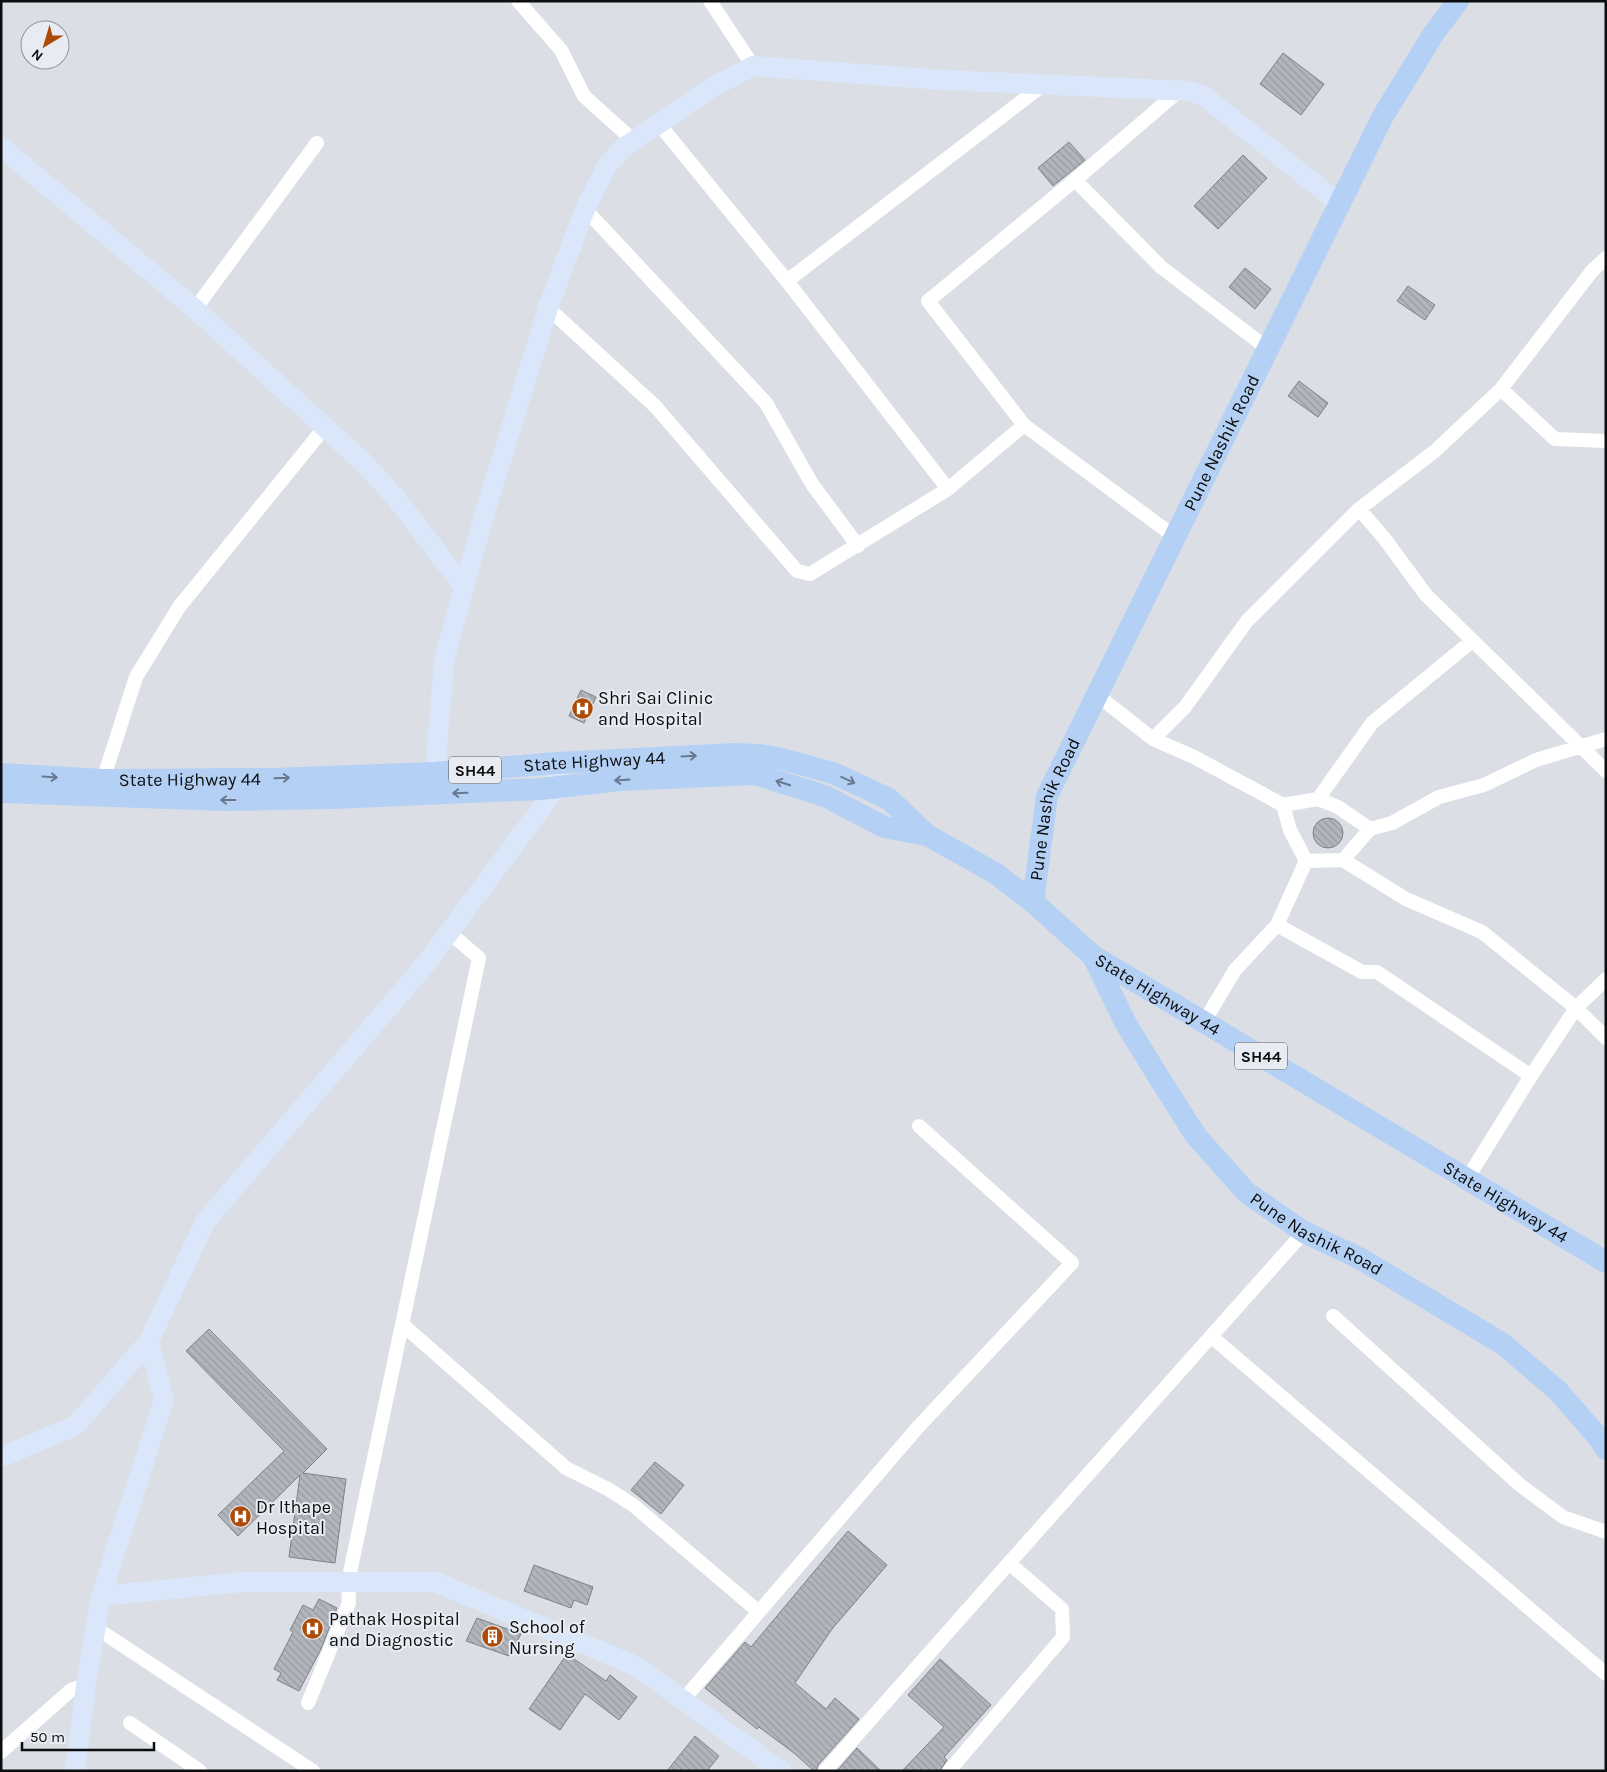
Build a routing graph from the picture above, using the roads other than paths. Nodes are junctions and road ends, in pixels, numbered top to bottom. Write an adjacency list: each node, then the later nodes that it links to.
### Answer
1 (518, 1): 8 (street)
2 (710, 1): 4 (street)
3 (1458, 1): 12 (main road, Pune Nashik Road)
4 (753, 66): 5 (street); 7 (street)
5 (1043, 85): 6 (street); 15 (street)
6 (1180, 90): 11 (street); 12 (street)
7 (658, 124): 8 (street); 15 (street)
8 (634, 141): 13 (street)
9 (317, 143): 17 (street)
10 (1, 147): 17 (street)
11 (1075, 180): 18 (street); 20 (street)
12 (1340, 204): 18 (main road, Pune Nashik Road)
13 (585, 209): 16 (street); 26 (street)
14 (1606, 258): 19 (street)
15 (787, 281): 23 (street)
16 (548, 308): 26 (street); 27 (street)
17 (195, 310): 21 (street)
18 (1268, 349): 25 (main road, Pune Nashik Road)
19 (1501, 389): 22 (street); 24 (street)
20 (1024, 425): 23 (street); 25 (street)
21 (325, 427): 27 (street); 37 (street)
22 (1606, 441)
23 (948, 489): 26 (street)
24 (1359, 509): 28 (street); 30 (street)
25 (1175, 537): 29 (main road, Pune Nashik Road)
26 (858, 546)
27 (464, 587): 38 (street)
28 (1472, 641): 32 (street); 41 (street)
29 (1097, 695): 30 (street); 46 (main road, Pune Nashik Road)
30 (1154, 738): 42 (street)
31 (1606, 740): 32 (street)
32 (1582, 746): 35 (street); 43 (street)
33 (557, 763): 34 (main road, State Highway 44 / SH44, one-way to 34); 38 (main road, State Highway 44 / SH44); 39 (street)
34 (757, 764): 39 (main road, State Highway 44 / SH44, one-way to 39); 46 (main road, State Highway 44 / SH44)
35 (1606, 770)
36 (1, 774): 37 (main road, State Highway 44 / SH44, one-way to 37)
37 (103, 780): 38 (main road, State Highway 44 / SH44, one-way to 38)
38 (434, 784): 39 (main road, State Highway 44 / SH44, one-way to 38); 40 (main road, State Highway 44 / SH44, one-way to 40)
39 (556, 788): 48 (street)
40 (1, 792)
41 (1318, 799): 42 (street); 43 (street)
42 (1283, 805): 45 (street)
43 (1370, 828): 44 (street)
44 (1343, 860): 45 (street); 51 (street)
45 (1306, 861): 47 (street)
46 (1033, 902): 49 (main road, State Highway 44 / SH44)
47 (1277, 925): 52 (street); 54 (street)
48 (450, 933): 60 (street); 62 (street)
49 (1093, 956): 52 (main road, State Highway 44 / SH44); 57 (main road, Pune Nashik Road)
50 (1606, 978): 51 (street)
51 (1576, 1008): 53 (street); 54 (street)
52 (1204, 1022): 56 (main road, State Highway 44 / SH44)
53 (1606, 1038)
54 (1530, 1076): 56 (street)
55 (919, 1126): 69 (street)
56 (1467, 1179): 58 (main road, State Highway 44 / SH44)
57 (1304, 1232): 61 (street); 63 (main road, Pune Nashik Road)
58 (1606, 1262)
59 (1333, 1316): 65 (street)
60 (402, 1324): 67 (street); 69 (street)
61 (1212, 1337): 66 (street); 71 (street)
62 (149, 1341): 64 (street); 68 (street)
63 (1606, 1449)
64 (1, 1457)
65 (1606, 1532)
66 (1009, 1563): 81 (street); 82 (street)
67 (348, 1582): 68 (street); 73 (street); 74 (street)
68 (101, 1596): 70 (street)
69 (759, 1612): 73 (street)
70 (96, 1628): 72 (street); 79 (street)
71 (1606, 1674)
72 (86, 1685): 76 (street); 77 (street)
73 (683, 1700): 80 (street)
74 (308, 1703)
75 (130, 1723): 78 (street)
76 (1, 1752)
77 (75, 1771)
78 (200, 1771)
79 (313, 1771)
80 (780, 1771)
81 (825, 1771)
82 (949, 1771)

